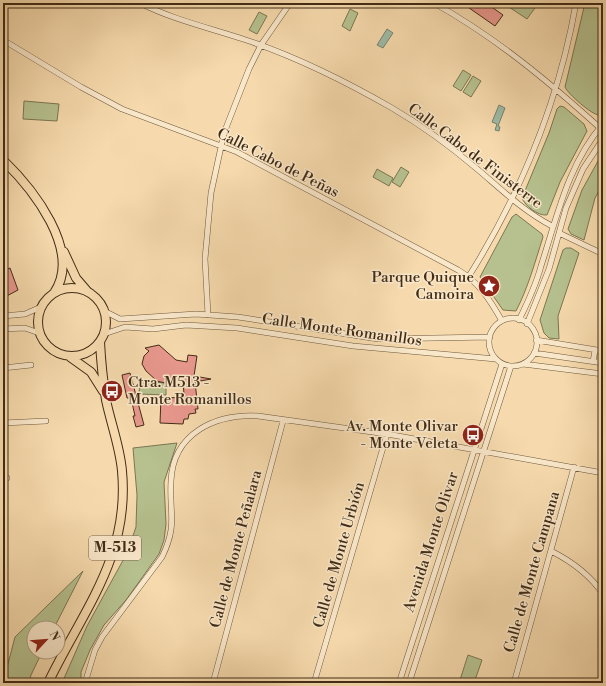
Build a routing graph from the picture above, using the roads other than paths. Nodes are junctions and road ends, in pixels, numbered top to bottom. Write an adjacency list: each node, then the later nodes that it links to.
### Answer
1 (140, 3): 6 (street, Calle Cabo de Finisterre)
2 (290, 3): 6 (street)
3 (434, 3): 7 (street)
4 (576, 3): 7 (street)
5 (3, 40): 10 (street, Calle Cabo de Peñas)
6 (261, 45): 10 (street); 12 (street, Calle Cabo de Finisterre)
7 (556, 89): 8 (street); 12 (street)
8 (601, 126): 13 (street)
9 (603, 139): 14 (street)
10 (220, 146): 17 (street, Calle Cabo de Peñas); 23 (street)
11 (3, 160): 15 (main road)
12 (512, 199): 13 (street, Calle Cabo de Finisterre); 17 (street)
13 (552, 226): 26 (street)
14 (559, 233): 16 (street); 28 (street)
15 (61, 245): 18 (main road); 19 (main road)
16 (603, 254)
17 (469, 276): 27 (street, Calle Cabo de Peñas)
18 (88, 292): 19 (main road); 21 (main road)
19 (53, 293): 20 (main road)
20 (41, 307): 24 (street); 32 (main road)
21 (104, 311): 22 (street, Calle Monte Romanillos); 33 (main road)
22 (185, 315): 23 (street, Calle Monte Romanillos); 29 (street)
23 (208, 315): 25 (street, Calle Monte Romanillos)
24 (3, 316)
25 (227, 316): 30 (street); 34 (street, Calle Monte Romanillos)
26 (519, 320): 27 (street); 28 (street)
27 (502, 321): 34 (street)
28 (527, 324): 35 (street)
29 (186, 325): 30 (street, Calle Monte Romanillos); 33 (street, Calle Monte Romanillos)
30 (224, 327): 41 (street, Calle Monte Romanillos)
31 (3, 329): 32 (street)
32 (39, 333): 40 (main road)
33 (104, 334): 36 (main road)
34 (490, 338): 41 (street)
35 (536, 340): 37 (street); 39 (street)
36 (100, 342): 40 (main road); 50 (main road, M-513)
37 (595, 350): 38 (street); 42 (street)
38 (603, 351)
39 (534, 353): 42 (street); 44 (street)
40 (70, 357): 50 (main road, M-513)
41 (496, 359): 43 (street)
42 (593, 362): 45 (street)
43 (502, 364): 47 (street); 55 (street, Avenida Monte Olivar)
44 (523, 364): 47 (street); 49 (street)
45 (603, 364)
46 (31, 365): 48 (street)
47 (511, 366): 56 (street, Avenida Monte Olivar)
48 (3, 368)
49 (603, 374)
50 (106, 399): 65 (main road, M-513)
51 (46, 421): 53 (street)
52 (283, 421): 54 (street); 66 (street); 67 (street, Calle de Monte Peñalara)
53 (3, 423)
54 (387, 434): 55 (street); 68 (street, Calle de Monte Urbión)
55 (473, 450): 56 (street); 60 (street, Avenida Monte Olivar)
56 (484, 452): 57 (street); 62 (street, Avenida Monte Olivar)
57 (574, 467): 58 (street); 59 (street, Calle de Monte Campana)
58 (603, 473)
59 (551, 551): 61 (street); 71 (street, Calle de Monte Campana)
60 (427, 594): 62 (street); 63 (street, Avenida Monte Olivar)
61 (603, 594)
62 (436, 597): 64 (street, Avenida Monte Olivar)
63 (422, 610): 64 (street); 69 (street, Avenida Monte Olivar)
64 (431, 613): 70 (street, Avenida Monte Olivar)
65 (48, 683)
66 (85, 683)
67 (213, 683)
68 (314, 683)
69 (399, 683)
70 (409, 683)
71 (514, 683)

